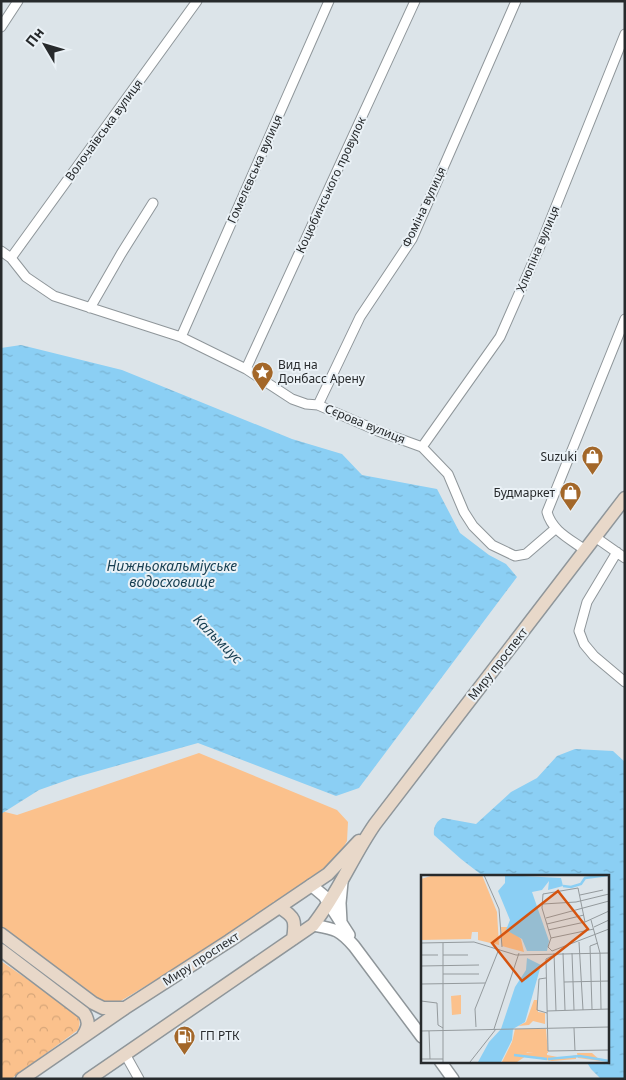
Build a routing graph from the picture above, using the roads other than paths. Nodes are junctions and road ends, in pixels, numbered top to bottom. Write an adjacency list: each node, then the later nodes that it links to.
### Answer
1 (18, 1): 6 (street)
2 (197, 1): 10 (street, Волочаївська вулиця)
3 (329, 1): 13 (street, Гомелєвська вулиця)
4 (415, 1): 14 (street, Коцюбинського провулок)
5 (516, 1): 15 (street, Фоміна вулиця)
6 (1, 27)
7 (625, 34): 16 (street, Хлюпіна вулиця)
8 (153, 203): 11 (street)
9 (1, 251): 10 (street, Сєрова вулиця)
10 (12, 258): 11 (street, Сєрова вулиця)
11 (90, 308): 13 (street, Сєрова вулиця)
12 (625, 319): 18 (street)
13 (181, 337): 14 (street, Сєрова вулиця)
14 (246, 369): 15 (street, Сєрова вулиця)
15 (318, 405): 16 (street, Сєрова вулиця)
16 (422, 447): 18 (street, Сєрова вулиця)
17 (625, 498): 19 (main road, Миру проспект)
18 (555, 529): 20 (street)
19 (595, 537): 20 (main road, Миру проспект); 21 (street)
20 (585, 550): 24 (main road, Миру проспект)
21 (617, 552): 22 (street); 23 (street)
22 (625, 558)
23 (625, 682)
24 (373, 826): 25 (main road, Миру проспект); 26 (main road, Миру проспект)
25 (342, 882): 27 (main road, Миру проспект); 29 (street)
26 (311, 885): 27 (street); 28 (main road, Миру проспект)
27 (329, 903): 29 (street); 30 (main road, Миру проспект)
28 (279, 907): 32 (main road); 35 (main road, Миру проспект)
29 (342, 924): 33 (street)
30 (313, 925): 32 (main road, Миру проспект); 33 (street)
31 (1, 934): 35 (main road)
32 (294, 939): 38 (main road, Миру проспект)
33 (354, 946): 36 (street)
34 (1, 950): 37 (main road)
35 (125, 1008): 37 (main road, Миру проспект)
36 (421, 1036)
37 (82, 1037): 40 (main road, Миру проспект)
38 (125, 1054): 41 (main road, Миру проспект); 42 (street)
39 (441, 1062): 43 (street)
40 (22, 1079)
41 (89, 1079)
42 (139, 1079)
43 (453, 1079)

